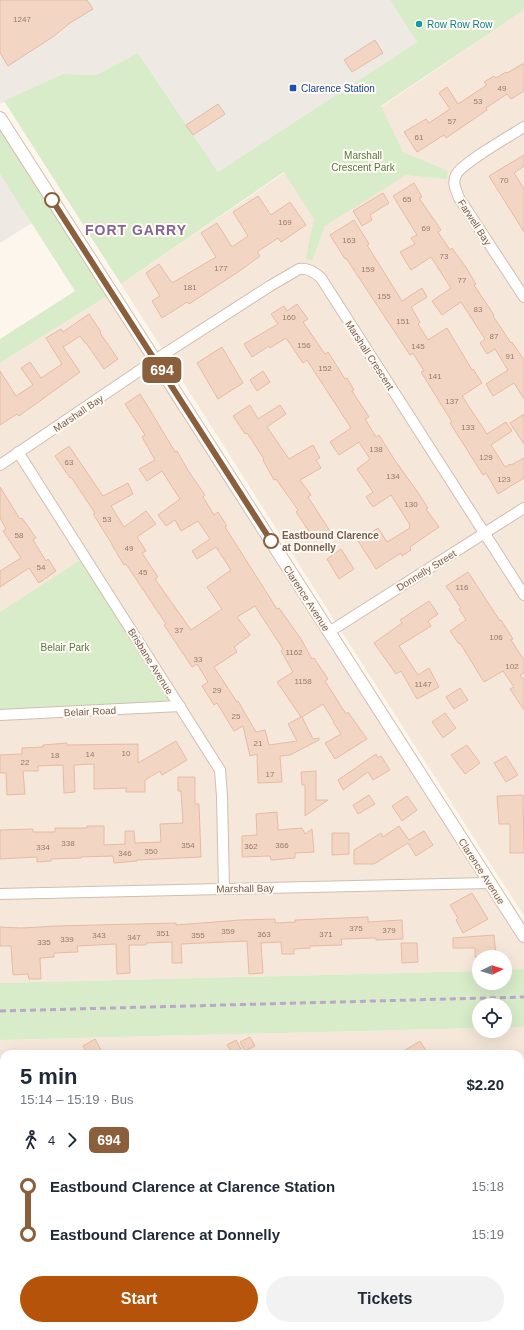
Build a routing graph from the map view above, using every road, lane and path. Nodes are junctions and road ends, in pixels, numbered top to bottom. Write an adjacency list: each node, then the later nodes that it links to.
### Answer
1 (0, 118): 4 (street, Clarence Avenue)
2 (524, 127): 3 (street, Farwell Bay)
3 (524, 297)
4 (155, 360): 5 (street, Marshall Bay); 8 (street, Marshall Crescent); 10 (street, Clarence Avenue)
5 (18, 452): 6 (street, Marshall Bay); 11 (street, Brisbane Avenue)
6 (0, 465)
7 (524, 508): 8 (street, Donnelly Street)
8 (485, 533): 9 (street, Marshall Crescent); 10 (street, Donnelly Street)
9 (524, 595)
10 (329, 632): 13 (street, Clarence Avenue)
11 (180, 706): 12 (street, Belair Road); 14 (street, Brisbane Avenue)
12 (0, 716)
13 (489, 882): 14 (street, Marshall Bay); 16 (street, Clarence Avenue)
14 (224, 889): 15 (street, Marshall Bay)
15 (0, 894)
16 (524, 936)

